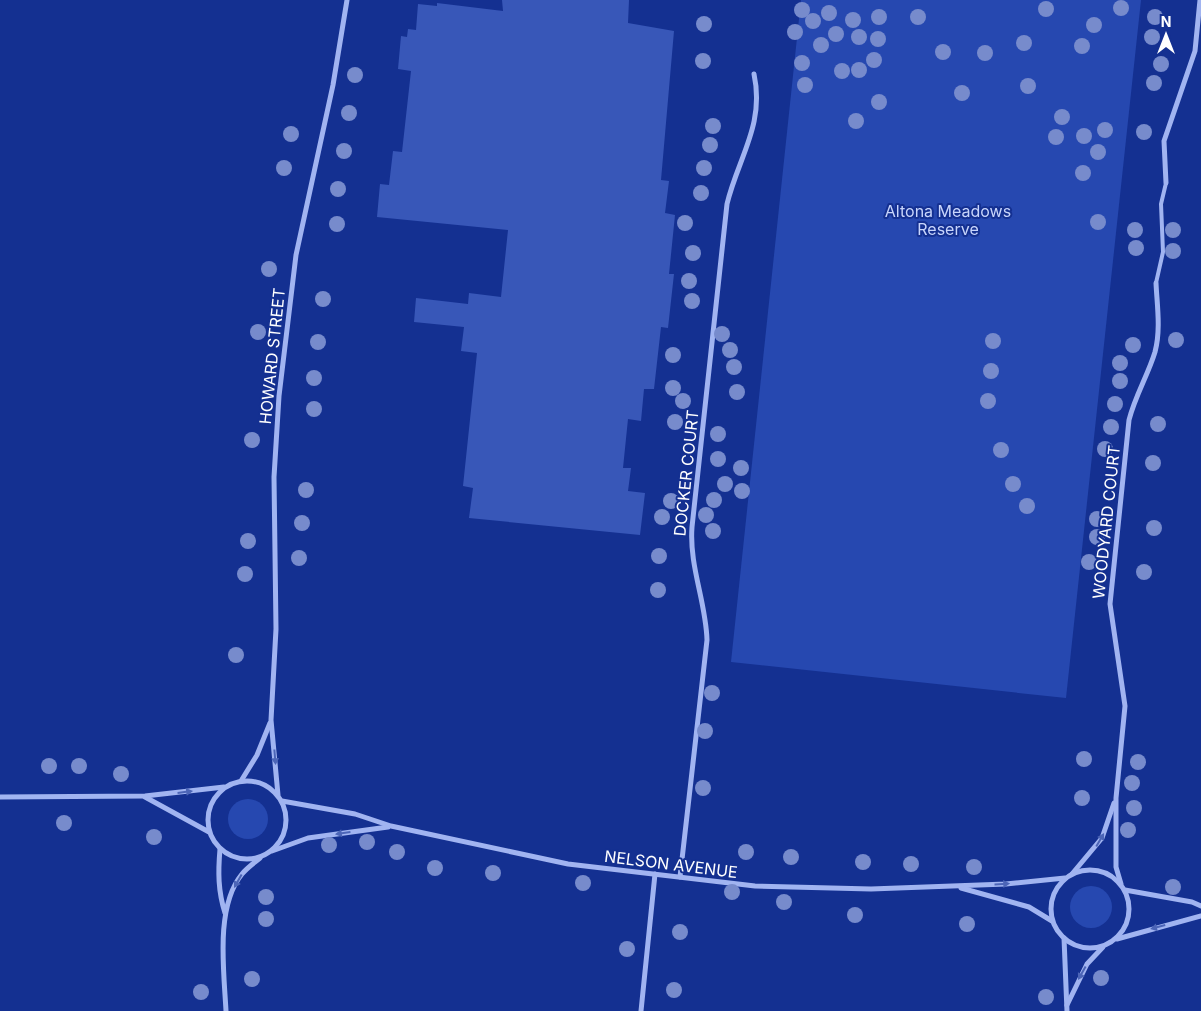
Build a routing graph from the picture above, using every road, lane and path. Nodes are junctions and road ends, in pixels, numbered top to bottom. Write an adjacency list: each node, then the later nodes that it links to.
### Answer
1 (347, 0): 6 (street, HOWARD STREET)
2 (1200, 0): 4 (street)
3 (754, 74): 21 (street, DOCKER COURT)
4 (1166, 183): 5 (lane)
5 (1156, 282): 12 (street, WOODYARD COURT)
6 (271, 720): 7 (street, HOWARD STREET); 9 (street, HOWARD STREET, one-way to 9)
7 (241, 781): 8 (street); 9 (street)
8 (224, 787): 10 (street, one-way to 8); 15 (street)
9 (278, 795): 13 (street)
10 (145, 796): 11 (street); 15 (street)
11 (0, 797)
12 (1116, 798): 20 (street, WOODYARD COURT, one-way to 12); 23 (street, WOODYARD COURT)
13 (282, 801): 14 (street, NELSON AVENUE); 17 (street)
14 (391, 826): 17 (street, NELSON AVENUE, one-way to 17); 19 (street, NELSON AVENUE)
15 (209, 832): 16 (street)
16 (220, 849): 18 (street); 27 (street)
17 (270, 852): 18 (street)
18 (261, 857): 27 (street, one-way to 27)
19 (655, 874): 21 (street, NELSON AVENUE); 35 (street)
20 (1071, 874): 22 (street); 23 (street)
21 (680, 877): 24 (street, NELSON AVENUE)
22 (1065, 878): 24 (street, NELSON AVENUE, one-way to 22); 29 (street)
23 (1121, 884): 25 (street)
24 (953, 886): 29 (street, NELSON AVENUE)
25 (1125, 890): 26 (street); 31 (street)
26 (1201, 906)
27 (225, 913): 34 (street)
28 (1201, 916): 31 (street, one-way to 31)
29 (1052, 921): 30 (street)
30 (1064, 938): 32 (street); 33 (street)
31 (1115, 940): 32 (street)
32 (1105, 946): 33 (street, one-way to 33)
33 (1067, 1008)
34 (226, 1011)
35 (641, 1011)

